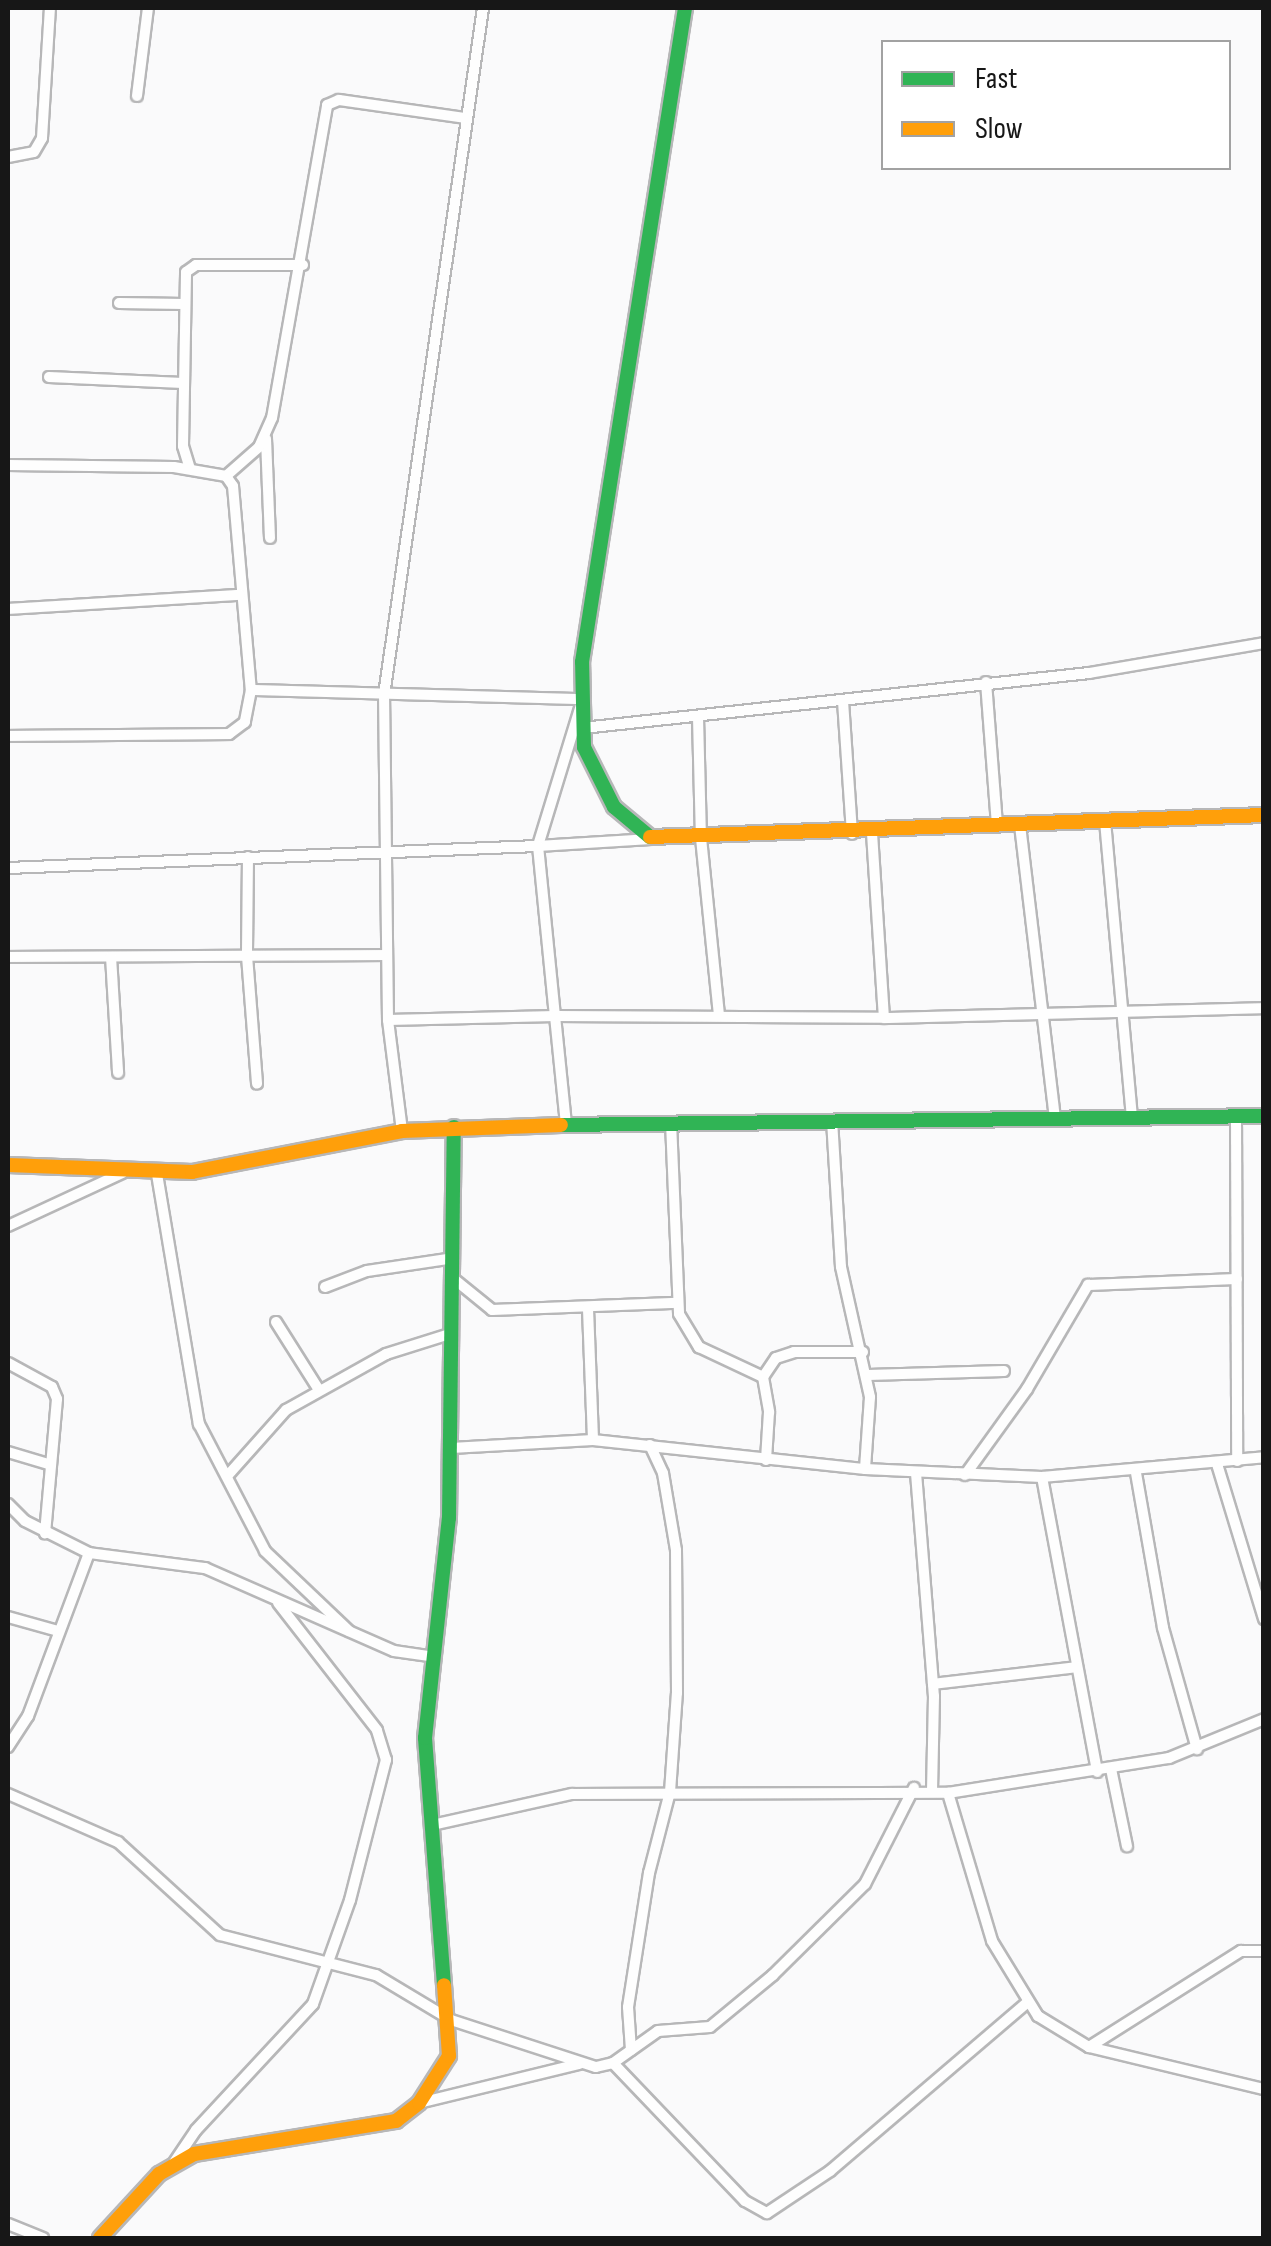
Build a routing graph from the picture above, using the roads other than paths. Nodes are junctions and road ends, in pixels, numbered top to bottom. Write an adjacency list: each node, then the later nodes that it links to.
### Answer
1 (50, 8): 7 (street)
2 (148, 8): 5 (street)
3 (483, 8): 6 (street)
4 (685, 8): 25 (street)
5 (137, 96)
6 (465, 118): 8 (street); 23 (street)
7 (8, 157)
8 (303, 265): 10 (street); 13 (street)
9 (119, 304): 10 (street)
10 (184, 304): 12 (street)
11 (49, 377): 12 (street)
12 (183, 383): 15 (street)
13 (266, 438): 16 (street); 17 (street)
14 (8, 465): 15 (street)
15 (190, 469): 16 (street)
16 (226, 476): 18 (street)
17 (270, 538)
18 (240, 594): 19 (street); 22 (street)
19 (8, 609)
20 (1264, 644): 21 (street)
21 (986, 682): 24 (street); 32 (street)
22 (251, 690): 23 (street); 28 (street)
23 (384, 695): 25 (street); 38 (street)
24 (843, 701): 26 (street); 34 (street)
25 (580, 702): 27 (street); 37 (street)
26 (698, 717): 27 (street); 35 (street)
27 (582, 728): 36 (street)
28 (8, 736)
29 (1264, 814): 30 (street)
30 (1105, 821): 31 (street); 46 (street)
31 (1020, 824): 32 (street); 50 (street)
32 (997, 826): 33 (street)
33 (872, 833): 34 (street); 49 (street)
34 (852, 834): 35 (street)
35 (701, 838): 36 (street); 47 (street)
36 (652, 839): 37 (street)
37 (538, 846): 38 (street); 48 (street)
38 (382, 850): 39 (street); 41 (street)
39 (248, 858): 40 (street); 43 (street)
40 (8, 868)
41 (386, 955): 43 (street); 51 (street)
42 (111, 956): 43 (street); 44 (street); 52 (street)
43 (247, 956): 53 (street)
44 (8, 957)
45 (1264, 1008): 46 (street)
46 (1123, 1013): 50 (street); 57 (street)
47 (719, 1015): 48 (street); 49 (street)
48 (555, 1016): 51 (street); 60 (street)
49 (884, 1018): 50 (street)
50 (1044, 1018): 56 (street)
51 (388, 1020): 62 (street)
52 (118, 1073)
53 (256, 1084)
54 (1264, 1116): 55 (street)
55 (1236, 1117): 57 (street); 69 (street)
56 (1055, 1118): 57 (street); 58 (street)
57 (1132, 1118)
58 (832, 1120): 59 (street); 75 (street)
59 (671, 1122): 60 (street); 71 (street)
60 (566, 1125): 61 (street)
61 (454, 1127): 62 (street); 67 (street)
62 (402, 1131): 65 (street)
63 (8, 1165): 64 (street)
64 (122, 1174): 65 (street); 66 (street)
65 (157, 1174): 93 (street)
66 (8, 1226)
67 (454, 1258): 68 (street); 70 (street)
68 (454, 1279): 72 (street); 74 (street)
69 (1238, 1279): 87 (street); 94 (street)
70 (325, 1287)
71 (678, 1303): 72 (street); 79 (street)
72 (588, 1309): 81 (street)
73 (276, 1322): 80 (street)
74 (453, 1333): 80 (street); 83 (street)
75 (864, 1352): 78 (street); 79 (street)
76 (8, 1362): 88 (street)
77 (1004, 1370): 78 (street)
78 (868, 1376): 90 (street)
79 (763, 1377): 86 (street)
80 (319, 1390): 93 (street)
81 (593, 1440): 82 (street); 83 (street)
82 (650, 1445): 86 (street); 114 (street)
83 (451, 1448): 104 (street)
84 (8, 1452): 88 (street)
85 (1264, 1457): 87 (street)
86 (766, 1460): 90 (street)
87 (1236, 1461): 89 (street)
88 (48, 1464): 97 (street)
89 (1217, 1464): 92 (street); 101 (street)
90 (866, 1469): 91 (street)
91 (916, 1473): 94 (street); 106 (street)
92 (1136, 1473): 95 (street); 109 (street)
93 (229, 1474): 102 (street)
94 (965, 1475): 95 (street)
95 (1042, 1477): 105 (street)
96 (8, 1504): 97 (street)
97 (45, 1533): 98 (street)
98 (89, 1553): 99 (street); 103 (street)
99 (278, 1603): 102 (street); 120 (street)
100 (8, 1617): 103 (street)
101 (1264, 1618)
102 (349, 1631): 104 (street)
103 (58, 1632): 108 (street)
104 (435, 1657): 117 (street)
105 (1077, 1667): 106 (street); 111 (street)
106 (933, 1684): 113 (street)
107 (1264, 1719): 109 (street)
108 (8, 1747)
109 (1198, 1748): 110 (street)
110 (1111, 1770): 111 (street); 118 (street)
111 (1097, 1772): 115 (street)
112 (914, 1788): 113 (street); 114 (street); 124 (street)
113 (932, 1788): 115 (street)
114 (670, 1792): 117 (street); 124 (street)
115 (948, 1793): 121 (street)
116 (8, 1794): 120 (street)
117 (432, 1825): 122 (street)
118 (1127, 1846)
119 (1264, 1951): 123 (street)
120 (329, 1966): 122 (street); 129 (street)
121 (1028, 2002): 123 (street); 126 (street)
122 (451, 2020): 125 (street); 128 (street)
123 (1089, 2047): 127 (street)
124 (631, 2050): 126 (street)
125 (580, 2064): 126 (street); 128 (street)
126 (613, 2064)
127 (1264, 2090)
128 (419, 2103): 129 (street)
129 (172, 2165): 132 (street)
130 (8, 2224): 131 (street)
131 (44, 2238)
132 (100, 2238)

